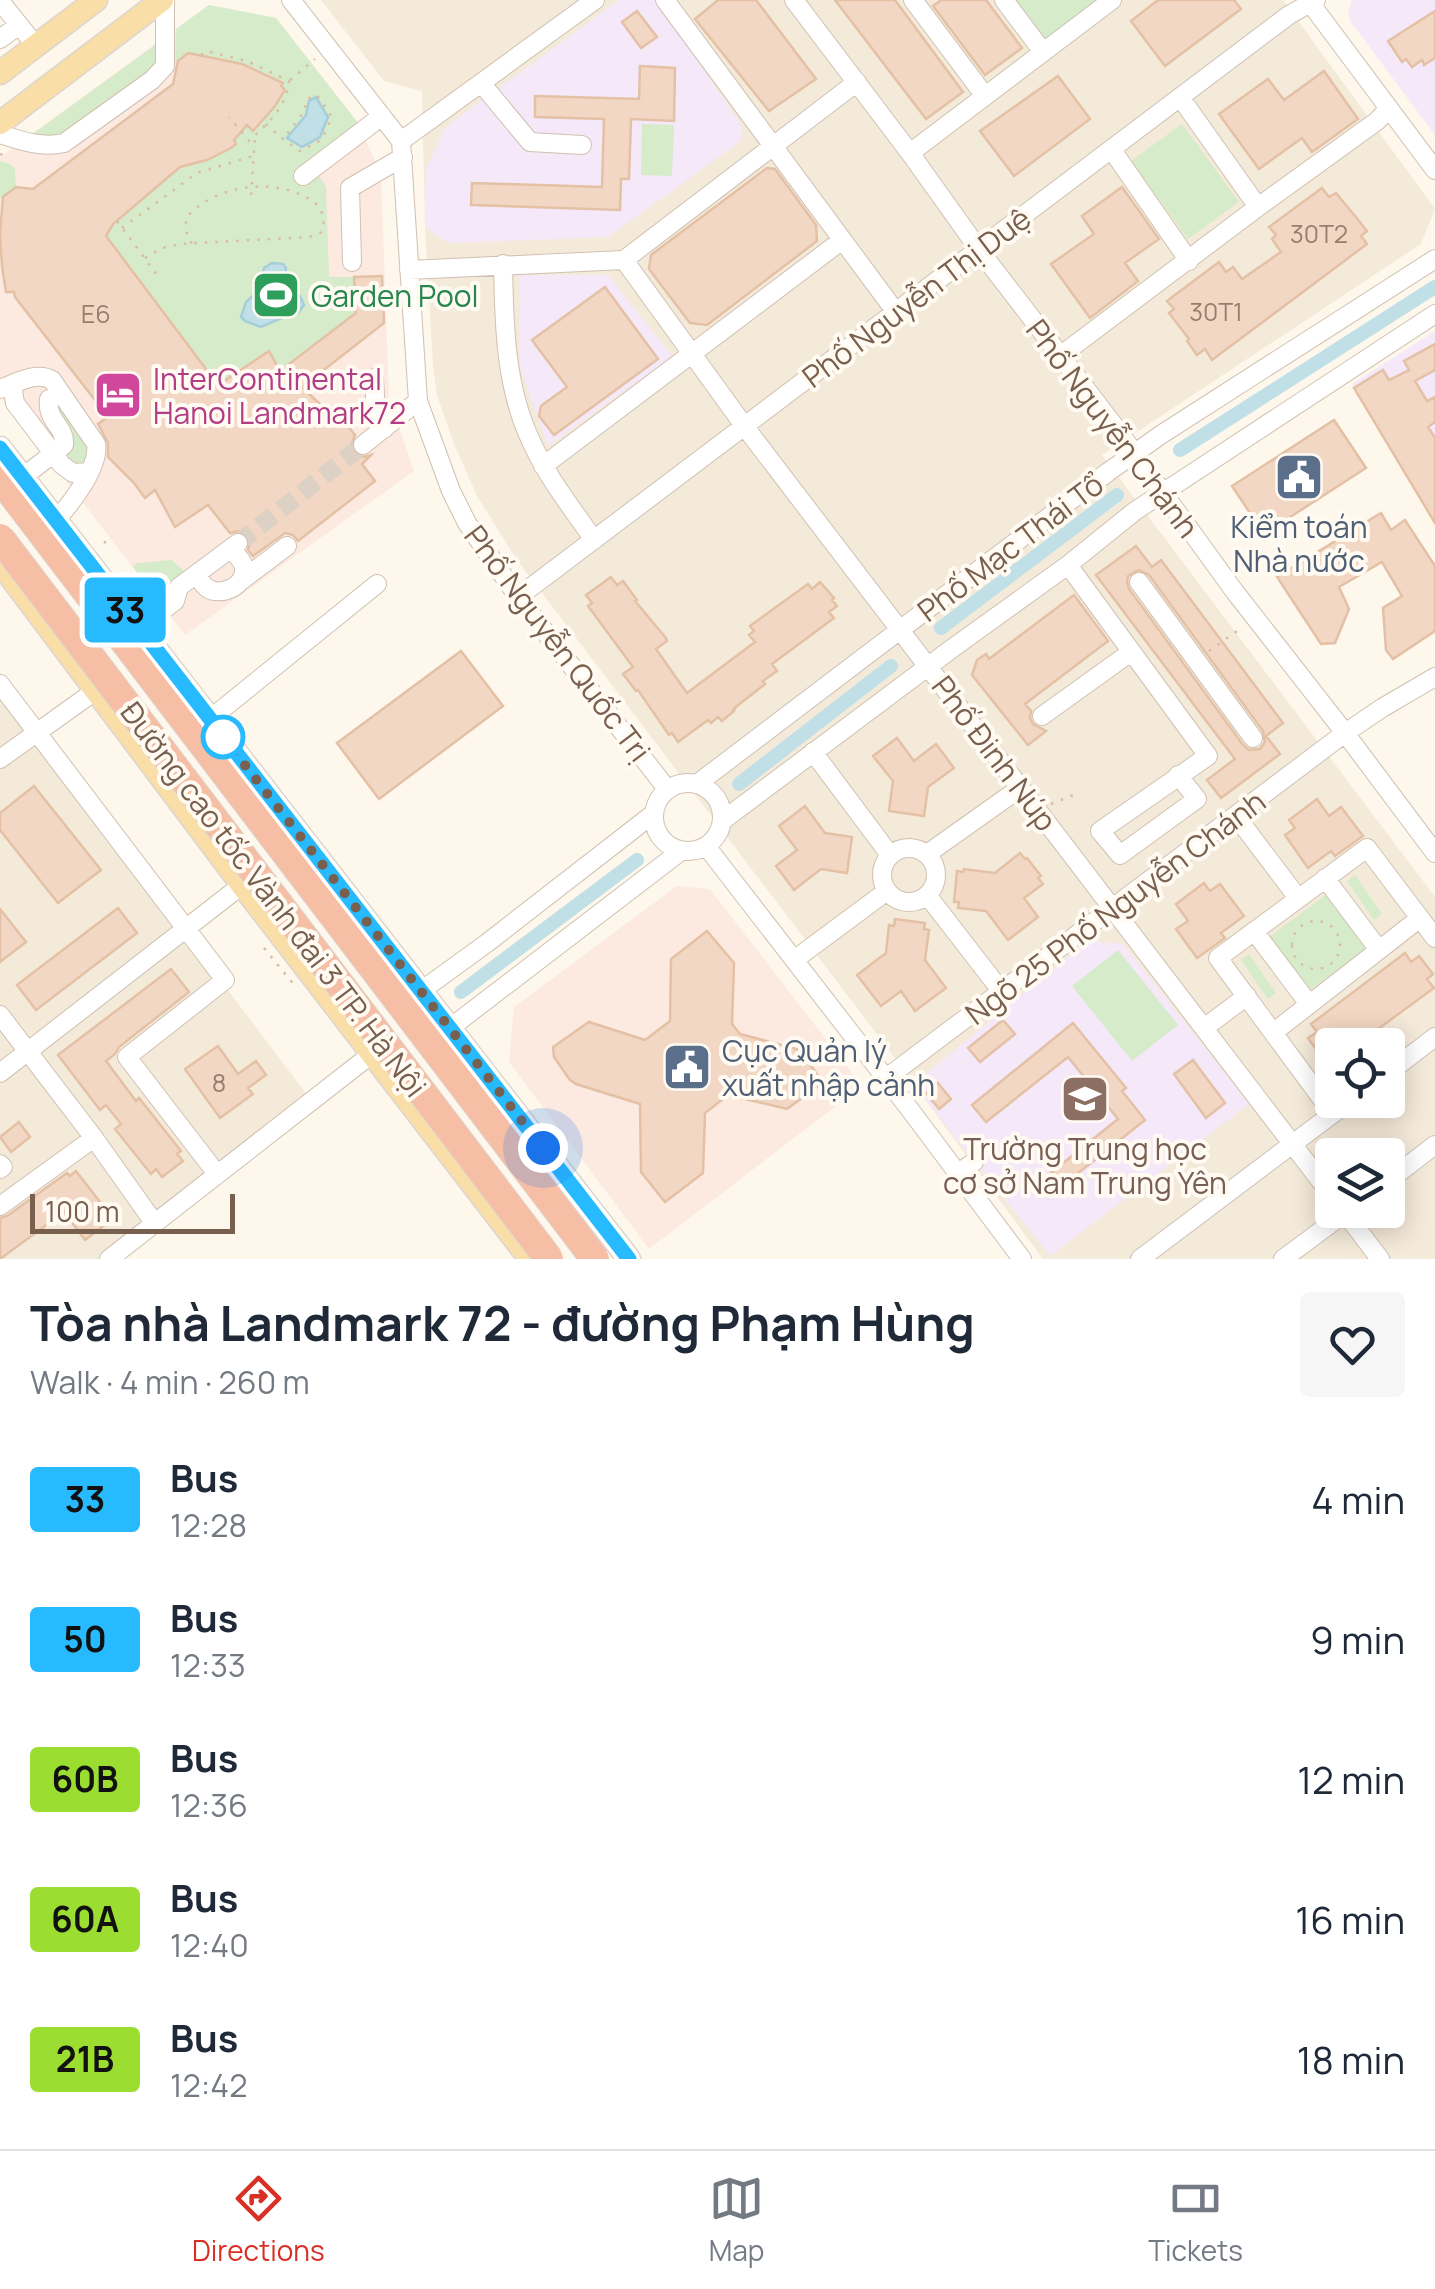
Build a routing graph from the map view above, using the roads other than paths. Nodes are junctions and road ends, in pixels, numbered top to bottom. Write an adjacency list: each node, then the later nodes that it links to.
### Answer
1 (96, 0): 14 (main road)
2 (164, 0): 23 (main road); 24 (street)
3 (291, 0): 22 (street)
4 (594, 0): 17 (street)
5 (665, 0): 26 (street)
6 (794, 0): 18 (street, Phố Nguyễn Chánh)
7 (913, 0): 19 (street)
8 (1004, 0): 15 (street)
9 (1112, 0): 15 (street)
10 (0, 1): 12 (street)
11 (1311, 1): 20 (street, Phố Nguyễn Thị Duệ); 21 (street)
12 (19, 25): 13 (street); 14 (street)
13 (0, 40)
14 (36, 46): 16 (main road)
15 (1043, 52): 19 (street)
16 (0, 73)
17 (481, 82): 25 (street); 27 (street)
18 (857, 82): 26 (street); 29 (street, Phố Nguyễn Chánh)
19 (985, 96): 29 (street)
20 (1180, 97): 28 (street, Phố Nguyễn Thị Duệ); 32 (street)
21 (1388, 108): 30 (street); 32 (street)
22 (382, 116): 27 (street); 31 (street)
23 (0, 123)
24 (0, 134)
25 (582, 145)
26 (772, 145): 33 (street); 36 (street)
27 (402, 149): 38 (street); 40 (street, Phố Nguyễn Quốc Trị)
28 (1112, 150): 34 (street, Phố Nguyễn Thị Duệ); 37 (street)
29 (910, 153): 34 (street, Phố Nguyễn Chánh)
30 (1435, 170)
31 (304, 176)
32 (1258, 207): 37 (street)
33 (841, 240): 41 (street); 43 (street)
34 (980, 250): 41 (street, Phố Nguyễn Thị Duệ); 44 (street, Phố Nguyễn Chánh)
35 (1435, 259): 56 (street, Phố Mạc Thái Tổ)
36 (624, 260): 39 (street); 43 (street, Phố Đinh Núp)
37 (1189, 261): 44 (street)
38 (352, 262)
39 (503, 264): 40 (street); 57 (street)
40 (410, 270): 49 (street, Phố Nguyễn Quốc Trị)
41 (895, 312): 50 (street, Phố Nguyễn Thị Duệ)
42 (1435, 314): 60 (street, Phố Mạc Thái Tổ)
43 (693, 353): 50 (street, Phố Đinh Núp); 57 (street)
44 (1060, 356): 56 (street, Phố Nguyễn Chánh)
45 (374, 378): 51 (street)
46 (49, 379): 47 (street); 52 (street); 58 (street)
47 (6, 387): 55 (street)
48 (49, 400): 55 (street)
49 (418, 402): 51 (street); 73 (street, Phố Nguyễn Quốc Trị)
50 (745, 426): 63 (street, Phố Nguyễn Thị Duệ); 75 (street, Phố Đinh Núp)
51 (384, 428): 53 (street)
52 (54, 434)
53 (362, 445)
54 (0, 448): 59 (main road)
55 (54, 454): 58 (street); 59 (street)
56 (1134, 454): 60 (street, Phố Nguyễn Chánh); 75 (street, Phố Mạc Thái Tổ)
57 (543, 466): 63 (street)
58 (88, 472): 61 (street)
59 (12, 477): 61 (main road); 143 (highway, Đường cao tốc Vành đai 3 TP. Hà Nội, bridge)
60 (1163, 493): 67 (street, Phố Mạc Thái Tổ); 84 (street, Phố Nguyễn Chánh)
61 (57, 519): 65 (main road)
62 (0, 538): 142 (highway, Đường cao tốc Vành đai 3 TP. Hà Nội, bridge)
63 (594, 540): 73 (street, Phố Nguyễn Thị Duệ)
64 (287, 546): 68 (street)
65 (80, 552): 72 (main road); 74 (main road)
66 (0, 563): 72 (main road)
67 (1068, 565): 76 (street); 77 (street, Phố Mạc Thái Tổ)
68 (242, 580): 69 (street); 69 (street)
69 (201, 581): 74 (street)
70 (1140, 582): 85 (street)
71 (376, 584): 82 (street)
72 (25, 596): 80 (main road)
73 (518, 597): 91 (street, Phố Nguyễn Quốc Trị)
74 (139, 628): 82 (main road)
75 (901, 630): 77 (street, Phố Đinh Núp); 89 (street, Phố Mạc Thái Tổ)
76 (1131, 652): 81 (street); 88 (street)
77 (928, 666): 86 (street, Phố Mạc Thái Tổ); 90 (street, Phố Đinh Núp)
78 (1435, 677): 84 (street, Ngõ 25 Phố Nguyễn Chánh)
79 (0, 684): 83 (street)
80 (95, 691): 83 (street); 101 (main road)
81 (1042, 716)
82 (210, 720): 112 (main road)
83 (36, 732): 87 (street); 107 (street)
84 (1345, 732): 93 (street, Ngõ 25 Phố Nguyễn Chánh); 97 (street, Phố Nguyễn Chánh)
85 (1253, 738)
86 (813, 752): 94 (street, Phố Mạc Thái Tổ); 99 (street)
87 (0, 759)
88 (1178, 775): 88 (street)
89 (697, 784): 91 (street); 94 (street)
90 (1020, 788): 98 (street); 105 (street, Phố Đinh Núp)
91 (668, 789): 92 (street)
92 (653, 814): 96 (street); 112 (street)
93 (1236, 816): 104 (street); 105 (street, Ngõ 25 Phố Nguyễn Chánh)
94 (722, 821): 95 (street)
95 (706, 846): 96 (street); 111 (street)
96 (681, 851): 117 (street)
97 (1435, 853)
98 (927, 854): 99 (street); 103 (street)
99 (890, 855): 102 (street)
100 (1325, 878): 104 (street); 106 (street); 110 (street)
101 (242, 885): 107 (street); 122 (main road)
102 (887, 891): 103 (street); 111 (street)
103 (927, 895): 113 (street)
104 (1298, 898): 108 (street)
105 (1112, 908): 113 (street, Ngõ 25 Phố Nguyễn Chánh); 118 (street, Phố Đinh Núp)
106 (1420, 918): 109 (street); 110 (street)
107 (186, 928): 121 (street); 134 (street)
108 (1254, 931): 114 (street); 115 (street)
109 (1435, 938)
110 (1379, 950): 115 (street)
111 (794, 960): 125 (street)
112 (422, 991): 117 (main road)
113 (1002, 992): 125 (street, Ngõ 25 Phố Nguyễn Chánh)
114 (1247, 996): 118 (street); 119 (street)
115 (1309, 1004): 119 (street)
116 (0, 1015): 121 (street)
117 (450, 1028): 144 (main road)
118 (1204, 1028): 129 (street, Phố Đinh Núp)
119 (1274, 1032): 126 (street)
120 (1435, 1036): 123 (street)
121 (28, 1052): 124 (street); 128 (street)
122 (372, 1054): 134 (street); 141 (main road)
123 (1405, 1059)
124 (0, 1074)
125 (885, 1079): 135 (street)
126 (1315, 1089)
127 (1328, 1118): 129 (street)
128 (94, 1138): 136 (street); 137 (street)
129 (1294, 1145): 133 (street, Phố Đinh Núp); 146 (street)
130 (1435, 1145): 132 (street)
131 (974, 1162): 135 (street)
132 (1405, 1168)
133 (1315, 1173)
134 (217, 1174): 137 (street)
135 (957, 1174): 145 (street)
136 (0, 1206)
137 (155, 1224): 140 (street)
138 (1324, 1228): 147 (street)
139 (1358, 1228): 148 (street)
140 (109, 1259)
141 (530, 1259)
142 (549, 1259)
143 (594, 1259)
144 (629, 1259)
145 (1022, 1259)
146 (1140, 1259)
147 (1283, 1259)
148 (1380, 1259)

